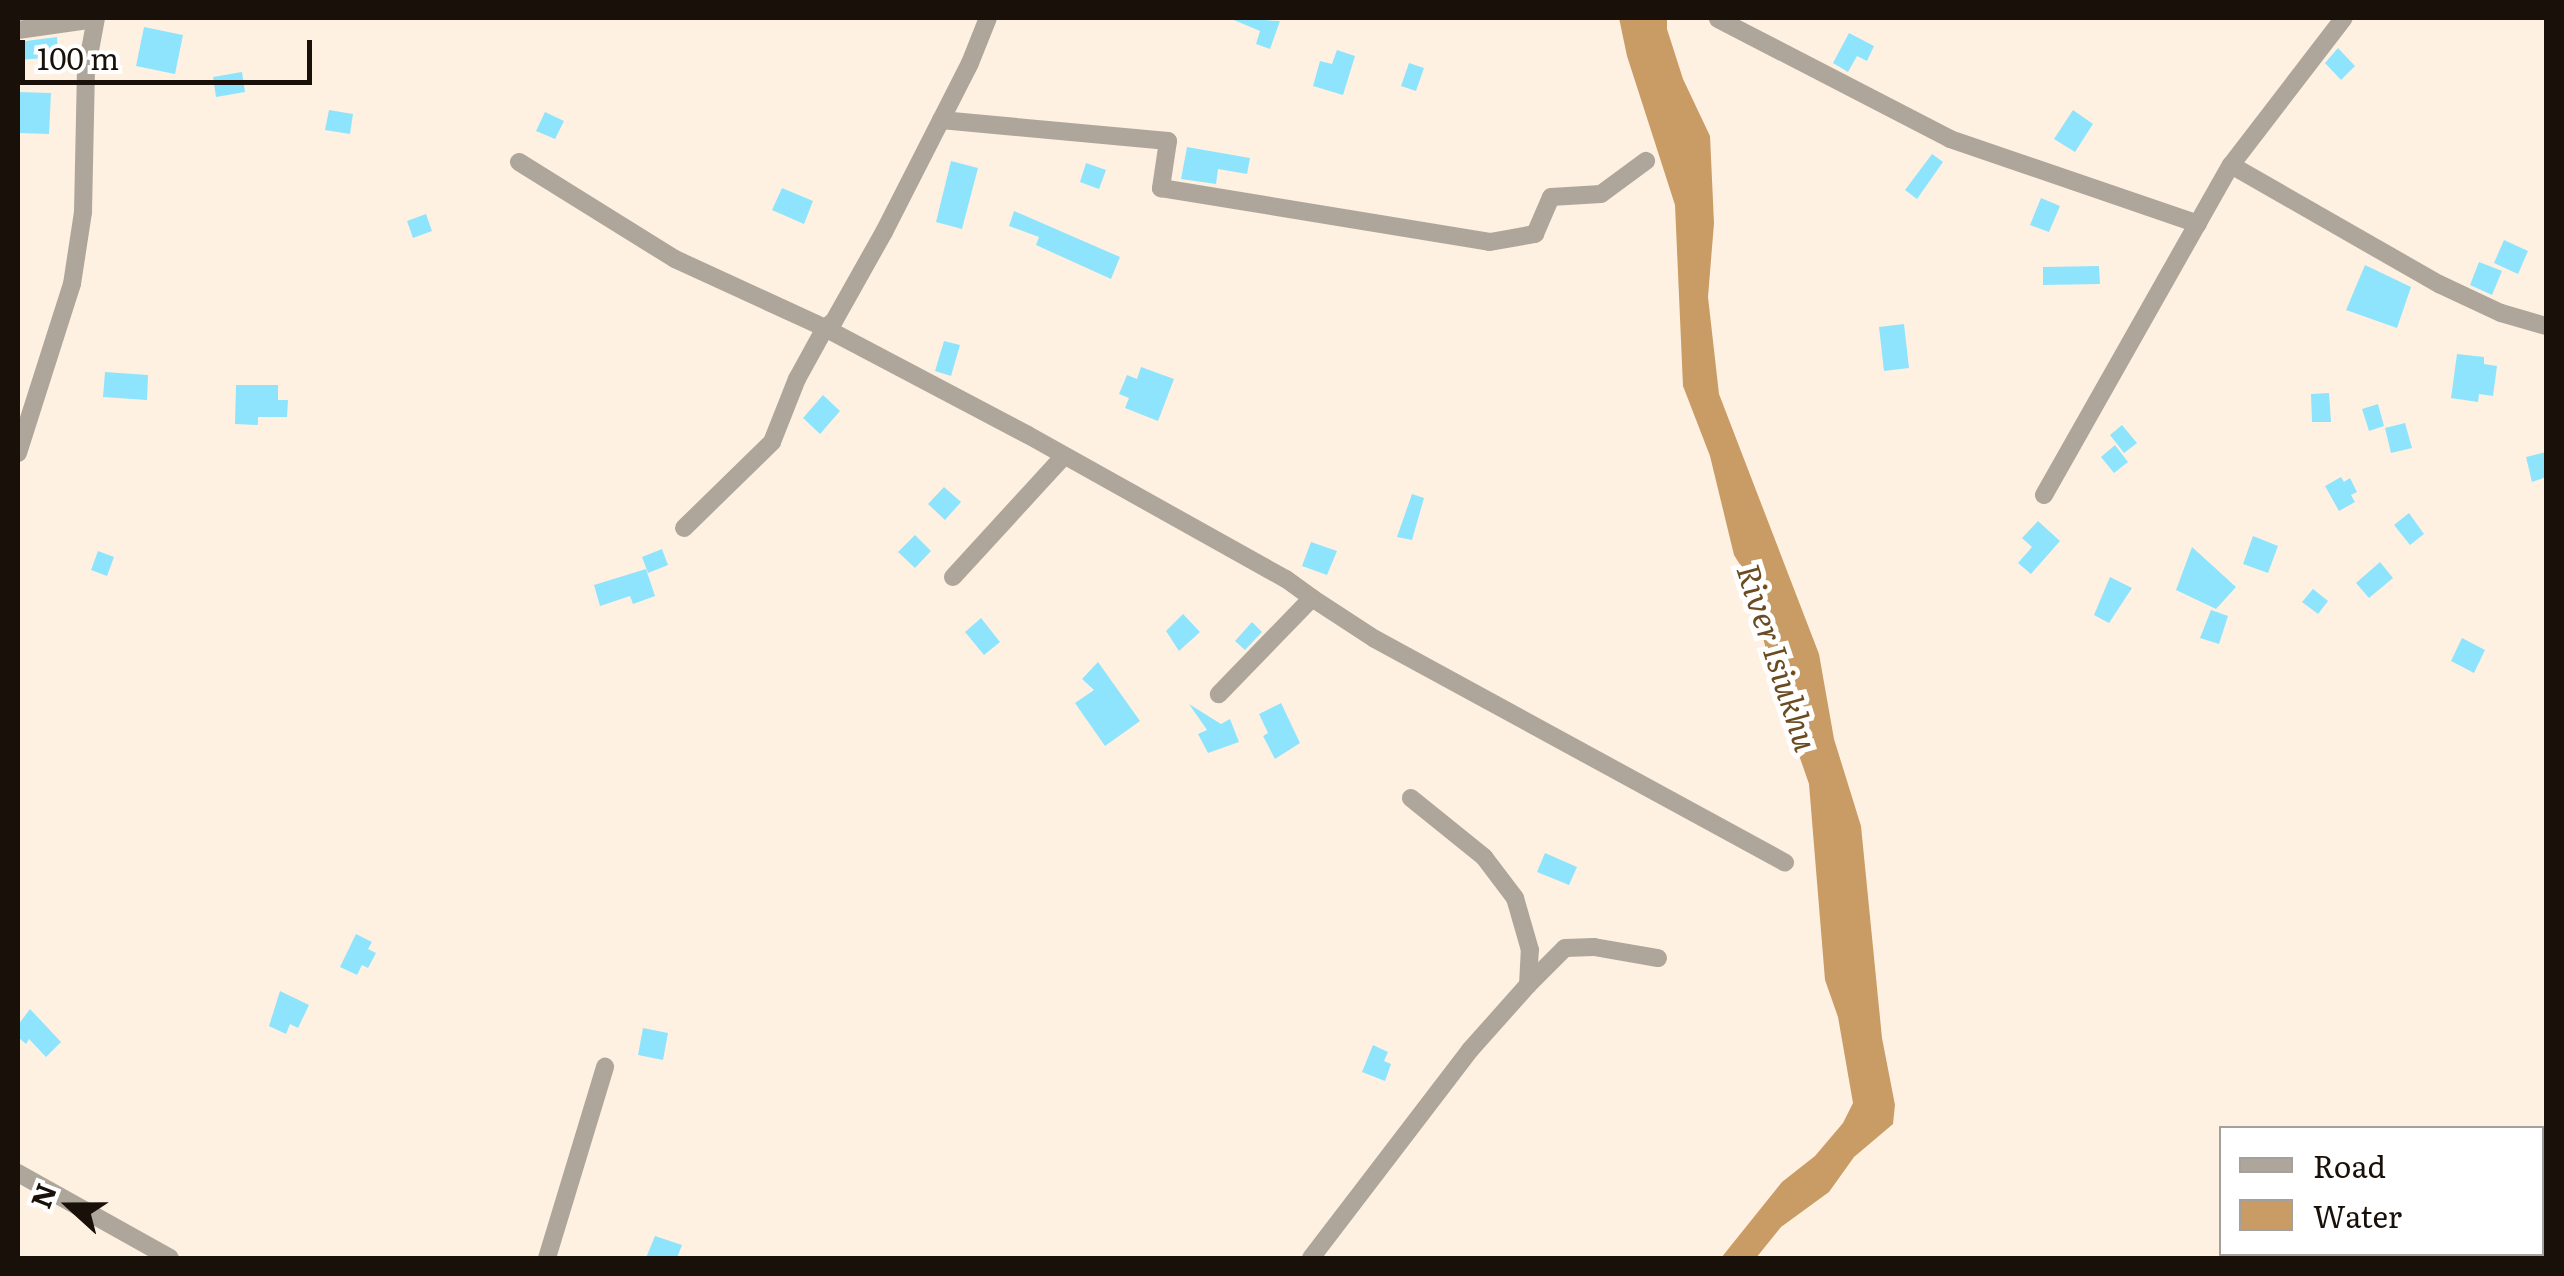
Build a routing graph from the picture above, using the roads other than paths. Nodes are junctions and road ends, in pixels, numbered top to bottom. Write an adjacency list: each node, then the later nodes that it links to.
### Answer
1 (95, 18): 5 (street); 13 (street)
2 (988, 18): 6 (street)
3 (1718, 18): 10 (street)
4 (2344, 18): 9 (street)
5 (18, 30)
6 (941, 120): 7 (street); 12 (street)
7 (1646, 161)
8 (519, 162): 12 (street)
9 (2231, 165): 10 (street); 11 (street)
10 (2198, 224): 15 (street)
11 (2546, 326)
12 (825, 328): 14 (street); 16 (street)
13 (18, 454)
14 (1064, 456): 17 (street); 18 (street)
15 (2044, 495)
16 (684, 528)
17 (954, 576)
18 (1312, 598): 19 (street); 21 (street)
19 (1220, 694)
20 (1411, 798): 23 (street)
21 (1785, 863)
22 (1658, 958): 23 (street)
23 (1528, 985): 28 (street)
24 (605, 1067): 27 (street)
25 (18, 1172): 26 (street)
26 (170, 1258)
27 (547, 1258)
28 (1311, 1258)

